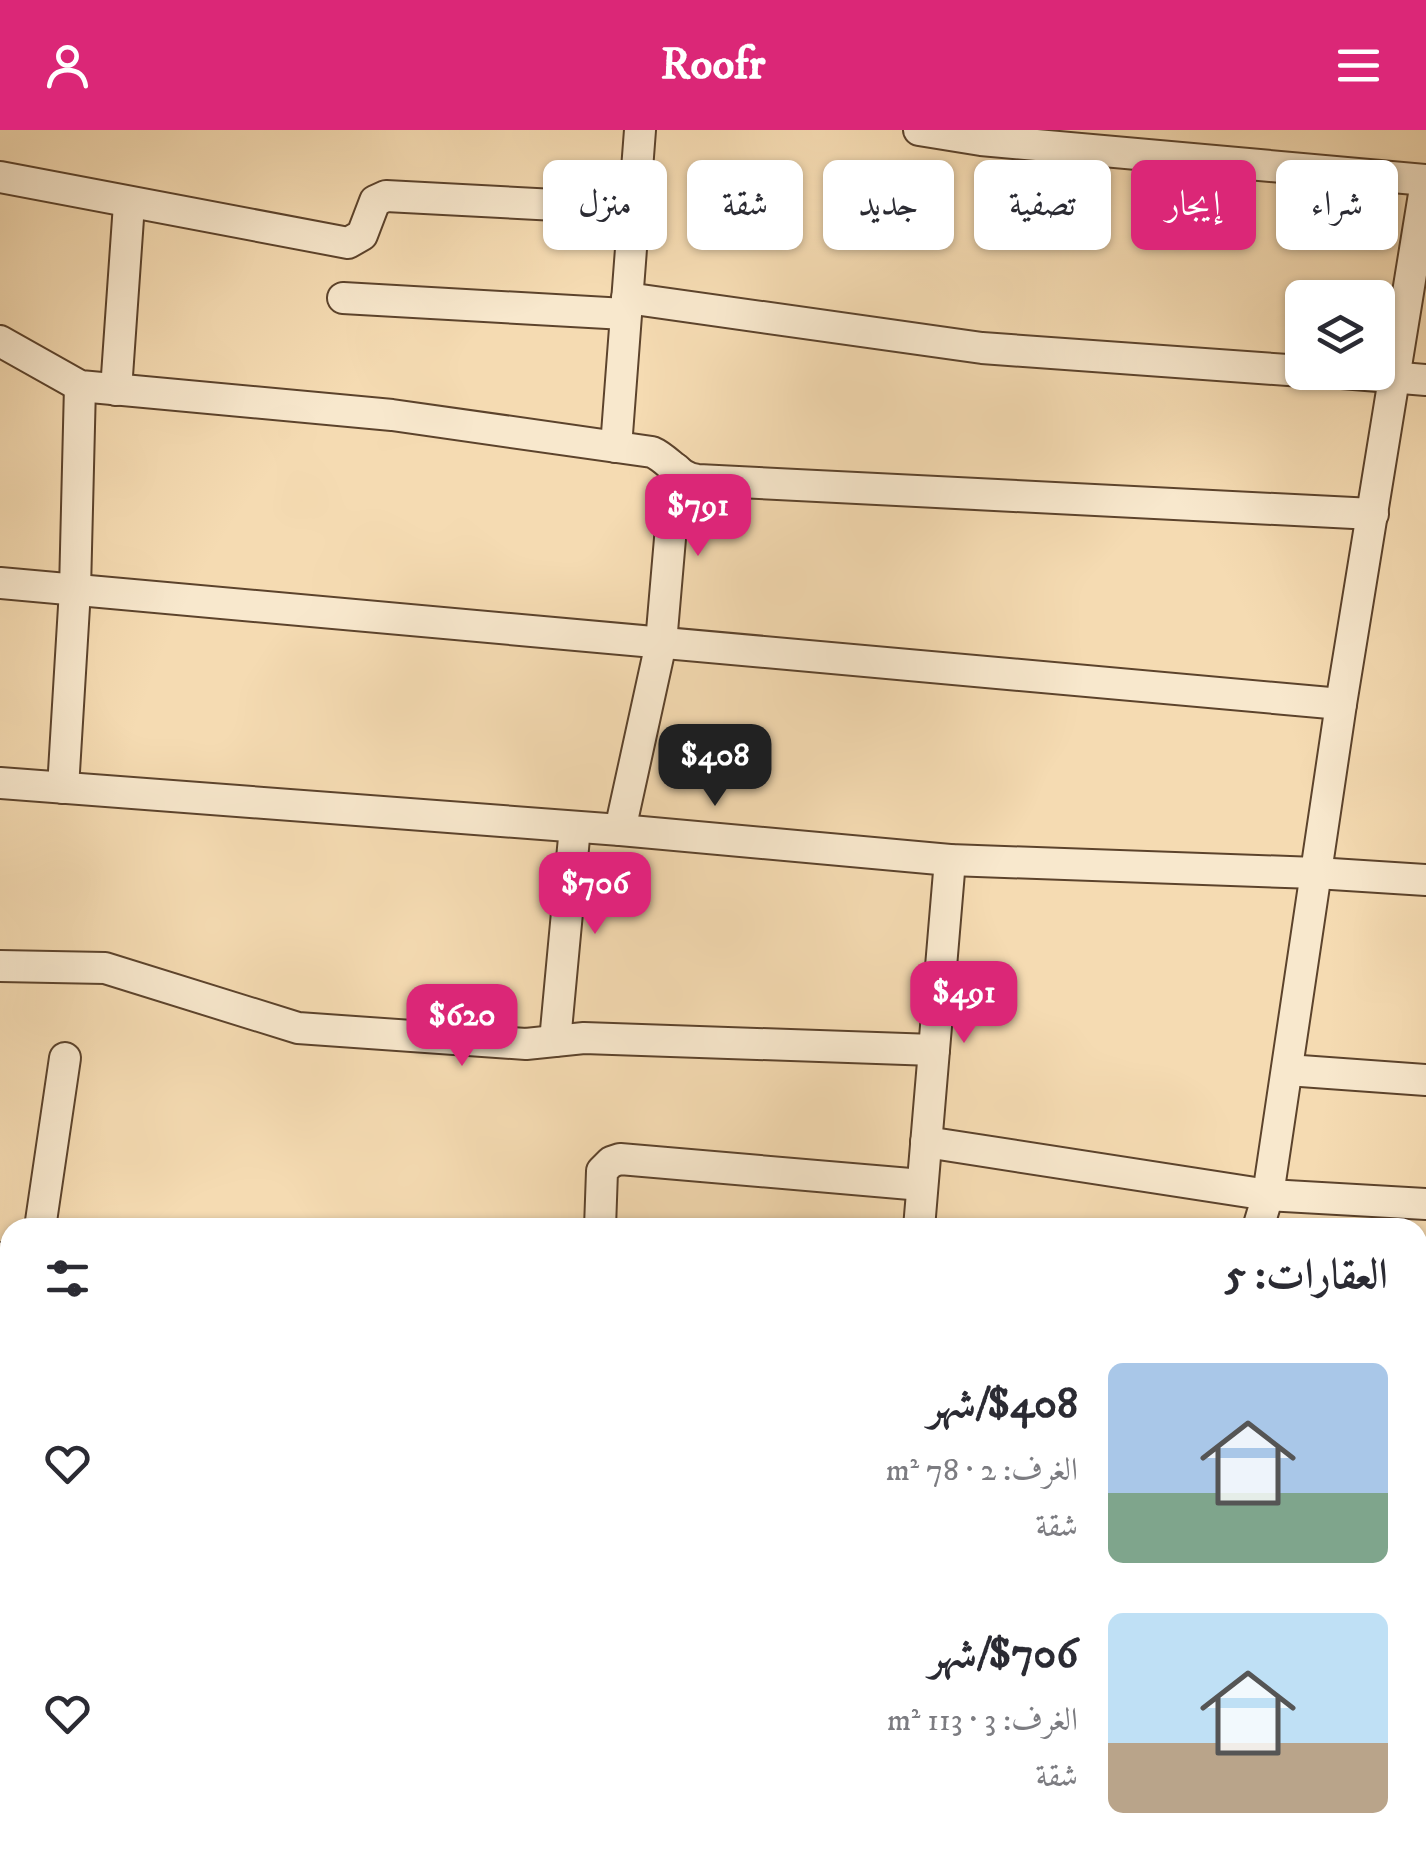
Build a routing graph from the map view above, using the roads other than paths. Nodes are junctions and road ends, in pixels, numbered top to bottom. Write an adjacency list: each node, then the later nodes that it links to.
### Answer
1 (640, 130): 3 (street)
2 (919, 130): 5 (street)
3 (637, 160)
4 (0, 178): 6 (street)
5 (1426, 181): 13 (street)
6 (130, 204): 7 (street); 15 (street)
7 (543, 204)
8 (629, 250): 10 (street)
9 (343, 298): 10 (street)
10 (626, 306): 12 (street); 16 (street)
11 (0, 340): 14 (street)
12 (1285, 370)
13 (1411, 378): 18 (street)
14 (80, 386): 15 (street); 20 (street)
15 (116, 390): 16 (street)
16 (616, 448): 17 (street)
17 (676, 470): 18 (street); 21 (street)
18 (1373, 514): 22 (street)
19 (0, 582): 20 (street)
20 (75, 590): 21 (street); 24 (street)
21 (661, 643): 22 (street); 26 (street)
22 (1341, 704): 28 (street)
23 (0, 783): 24 (street)
24 (63, 788): 25 (street)
25 (575, 827): 26 (street); 31 (street)
26 (620, 830): 27 (street)
27 (950, 860): 28 (street); 32 (street)
28 (1316, 873): 29 (street); 34 (street)
29 (1426, 880)
30 (0, 966): 31 (street)
31 (555, 1041): 32 (street)
32 (934, 1050): 36 (street)
33 (65, 1058): 40 (street)
34 (1287, 1070): 35 (street); 38 (street)
35 (1426, 1080)
36 (926, 1142): 37 (street); 38 (street)
37 (922, 1185): 41 (street); 42 (street)
38 (1268, 1195): 39 (street); 43 (street)
39 (1426, 1204)
40 (41, 1218)
41 (600, 1218)
42 (920, 1218)
43 (1261, 1218)

